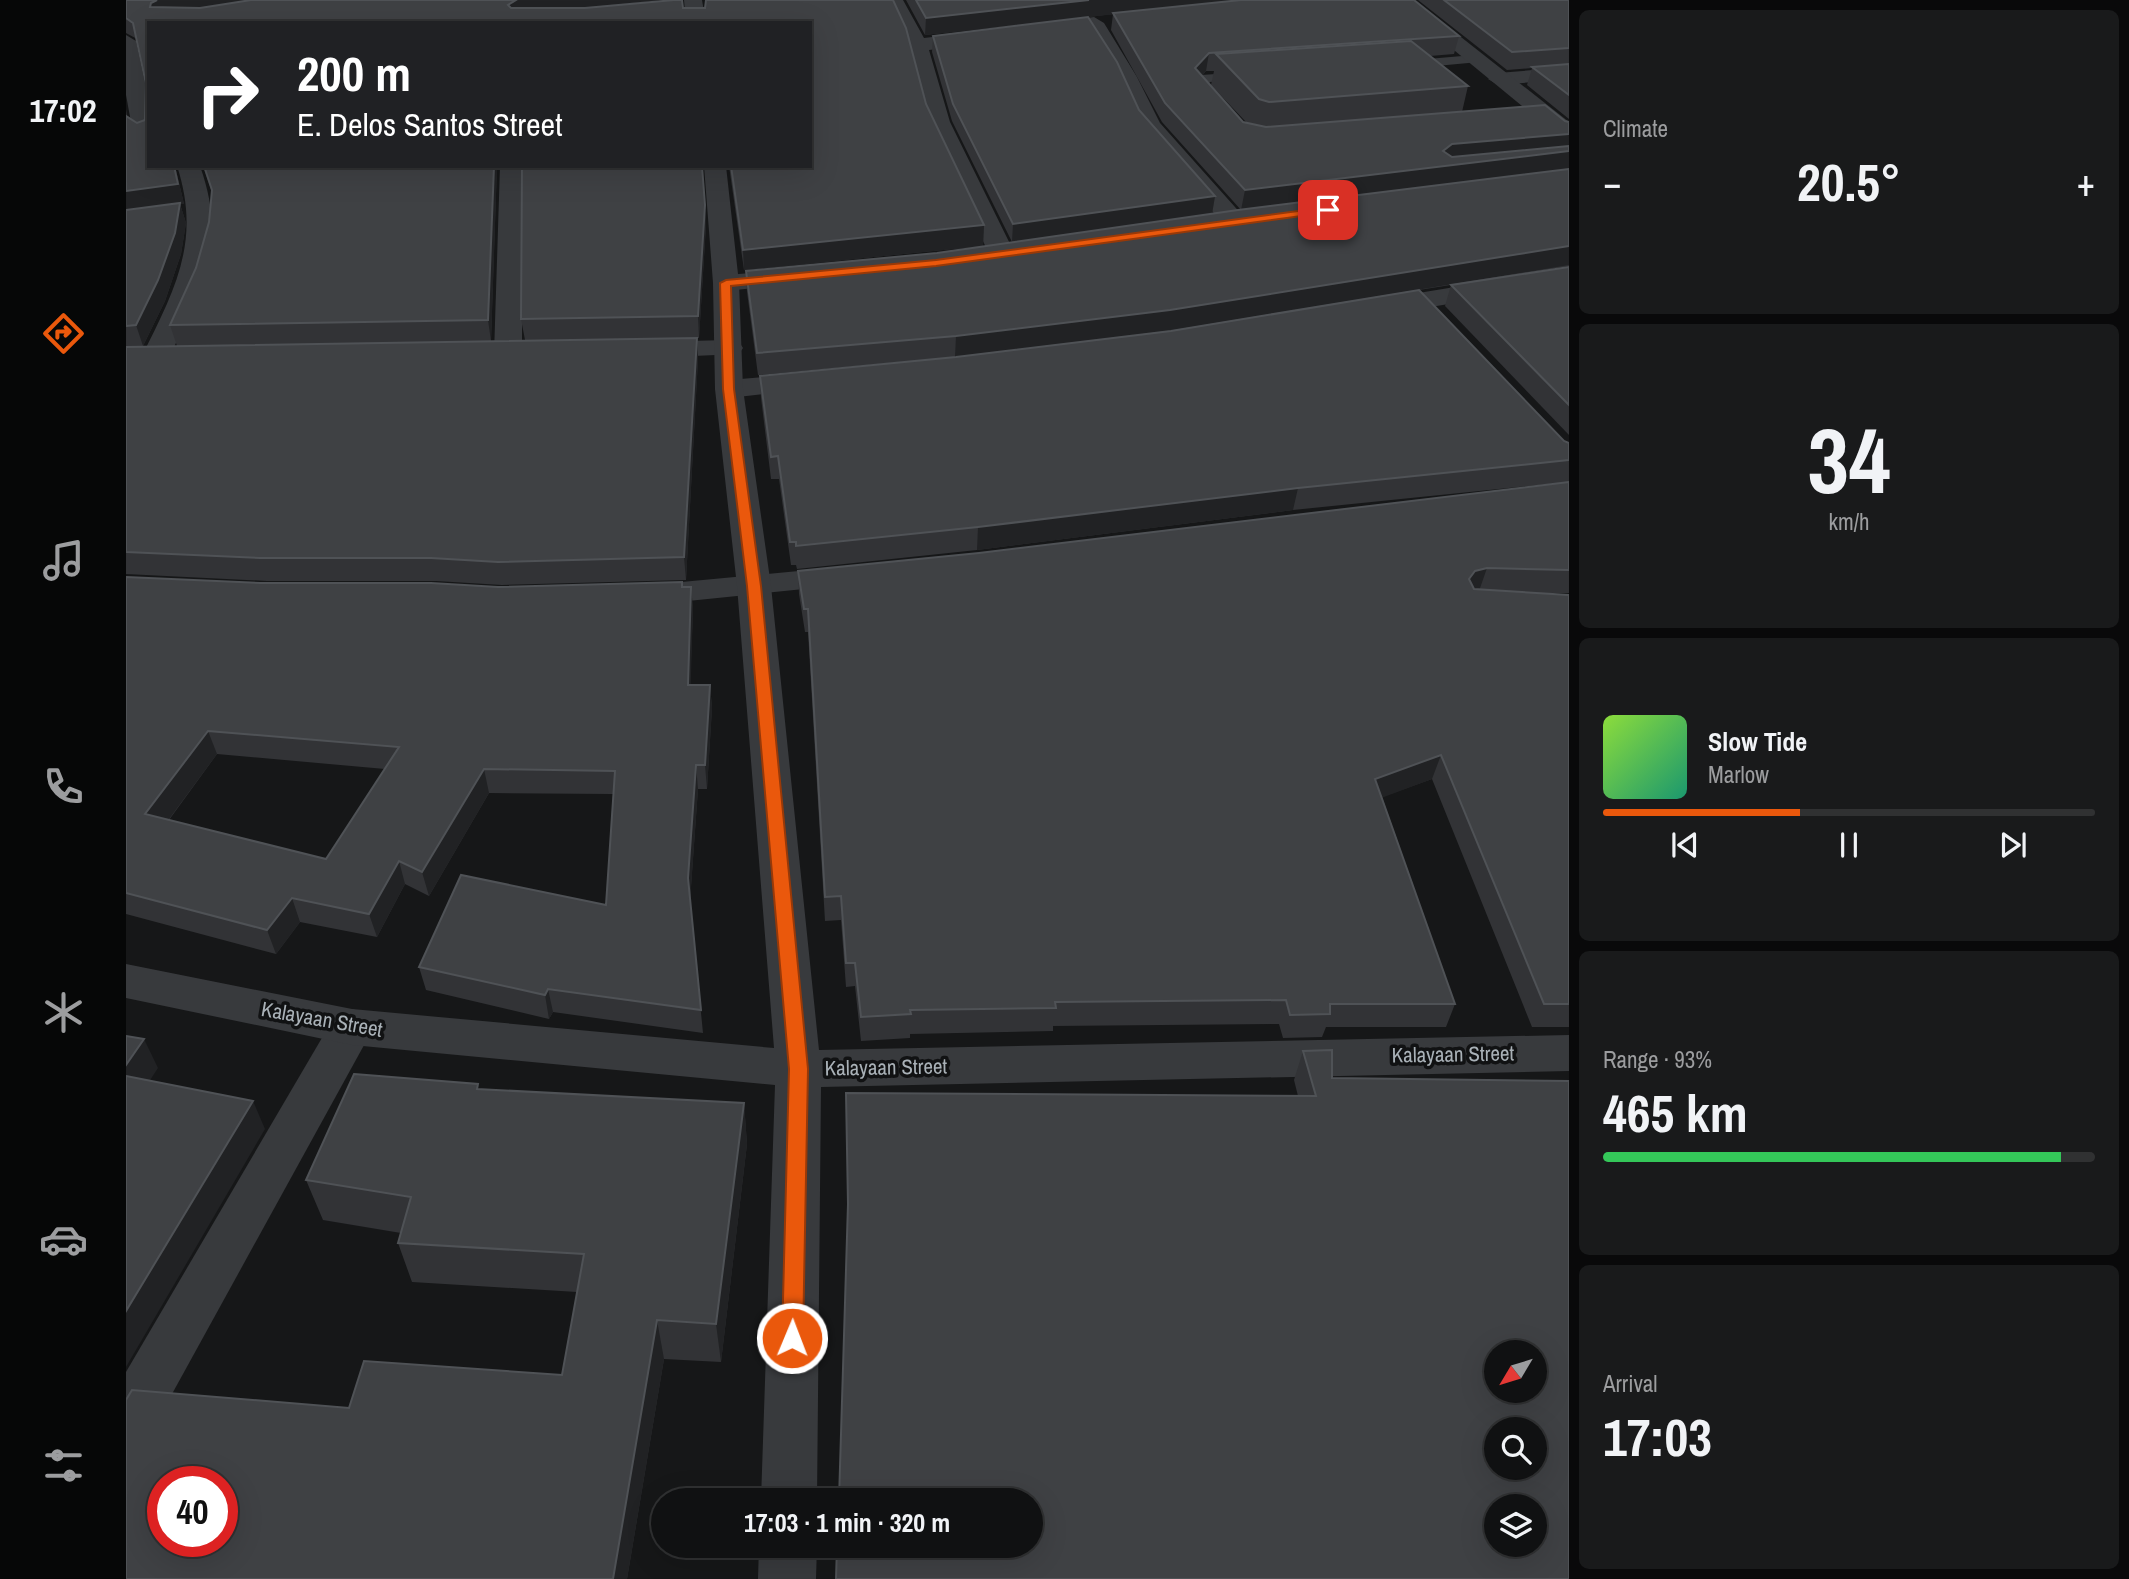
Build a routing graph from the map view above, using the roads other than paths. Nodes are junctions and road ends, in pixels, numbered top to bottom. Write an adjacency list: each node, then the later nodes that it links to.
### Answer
1 (894, 0): 8 (street)
2 (1402, 0): 9 (street)
3 (717, 4): 4 (street)
4 (690, 9)
5 (130, 32): 13 (street)
6 (1024, 32): 26 (street)
7 (998, 35): 8 (street)
8 (918, 45): 29 (street)
9 (1474, 59): 10 (lane); 15 (street)
10 (1410, 65): 11 (lane); 16 (lane)
11 (1382, 66)
12 (1569, 73): 15 (street)
13 (136, 75): 21 (street)
14 (1259, 75): 17 (lane)
15 (1498, 79): 18 (street)
16 (1430, 81)
17 (1228, 115)
18 (1548, 117): 19 (lane); 20 (street)
19 (1521, 120)
20 (1569, 133)
21 (140, 134)
22 (188, 168): 38 (street)
23 (511, 168): 37 (street)
24 (715, 168): 33 (street)
25 (1261, 218): 26 (street)
26 (1234, 221): 27 (street)
27 (1207, 225)
28 (1029, 250): 29 (street)
29 (1002, 254): 30 (street)
30 (975, 257)
31 (828, 274): 33 (street)
32 (1569, 276): 34 (street)
33 (726, 283): 35 (street)
34 (1353, 311)
35 (729, 348): 36 (street); 40 (street)
36 (618, 351)
37 (508, 354)
38 (126, 358)
39 (835, 379): 40 (street)
40 (729, 389): 42 (street)
41 (879, 573): 42 (street)
42 (754, 586): 43 (street); 47 (street)
43 (612, 597)
44 (126, 981): 45 (street, Kalayaan Street)
45 (352, 1027): 47 (street, Kalayaan Street); 48 (street)
46 (1569, 1053): 47 (street, Kalayaan Street)
47 (798, 1069): 49 (street)
48 (126, 1424)
49 (789, 1488)
50 (788, 1558): 51 (street)
51 (787, 1579)

